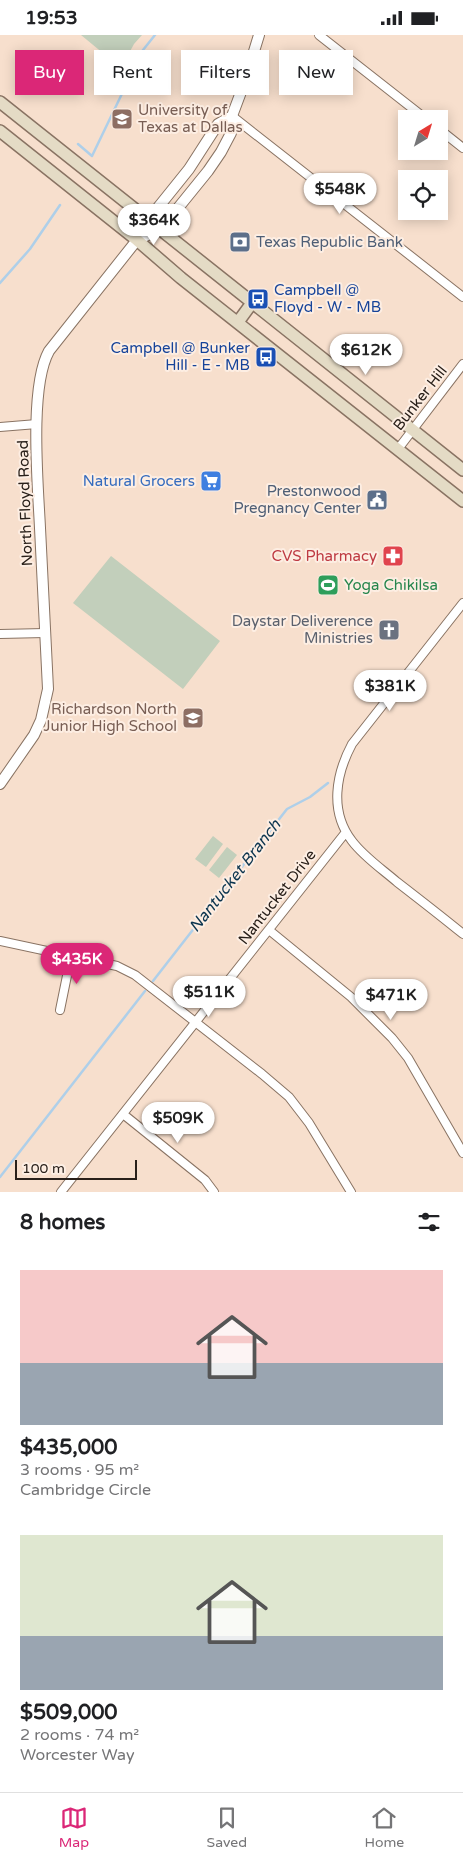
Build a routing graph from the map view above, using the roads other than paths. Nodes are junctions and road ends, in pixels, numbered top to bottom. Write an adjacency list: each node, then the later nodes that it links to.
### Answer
1 (260, 35): 5 (street, North Floyd Road)
2 (319, 35): 4 (street)
3 (0, 102): 9 (main road)
4 (415, 110)
5 (232, 116): 9 (street, North Floyd Road); 10 (street, North Floyd Road); 12 (street)
6 (0, 131): 11 (main road)
7 (448, 136): 8 (street)
8 (463, 148)
9 (148, 220): 10 (main road); 11 (street, North Floyd Road)
10 (161, 229): 11 (street, North Floyd Road); 13 (main road)
11 (137, 240): 14 (main road); 16 (street, North Floyd Road)
12 (463, 297)
13 (252, 303): 14 (main road); 18 (main road)
14 (238, 322): 19 (main road)
15 (463, 364): 18 (street, Bunker Hill)
16 (37, 424): 17 (street); 23 (street, North Floyd Road)
17 (0, 427)
18 (412, 430): 19 (street, Bunker Hill); 20 (main road)
19 (398, 449): 21 (main road)
20 (463, 470)
21 (463, 501)
22 (463, 603): 26 (street)
23 (45, 633): 24 (street); 25 (street, North Floyd Road)
24 (0, 635)
25 (0, 784)
26 (346, 832): 27 (street, Nantucket Drive); 28 (street)
27 (269, 930): 32 (street, Nantucket Drive); 34 (street)
28 (463, 934)
29 (0, 941): 30 (street)
30 (71, 956): 31 (street); 32 (street)
31 (60, 1010)
32 (196, 1023): 33 (street, Nantucket Drive); 37 (street)
33 (123, 1113): 35 (street, Nantucket Drive); 36 (street)
34 (463, 1152)
35 (61, 1192)
36 (214, 1192)
37 (351, 1192)

